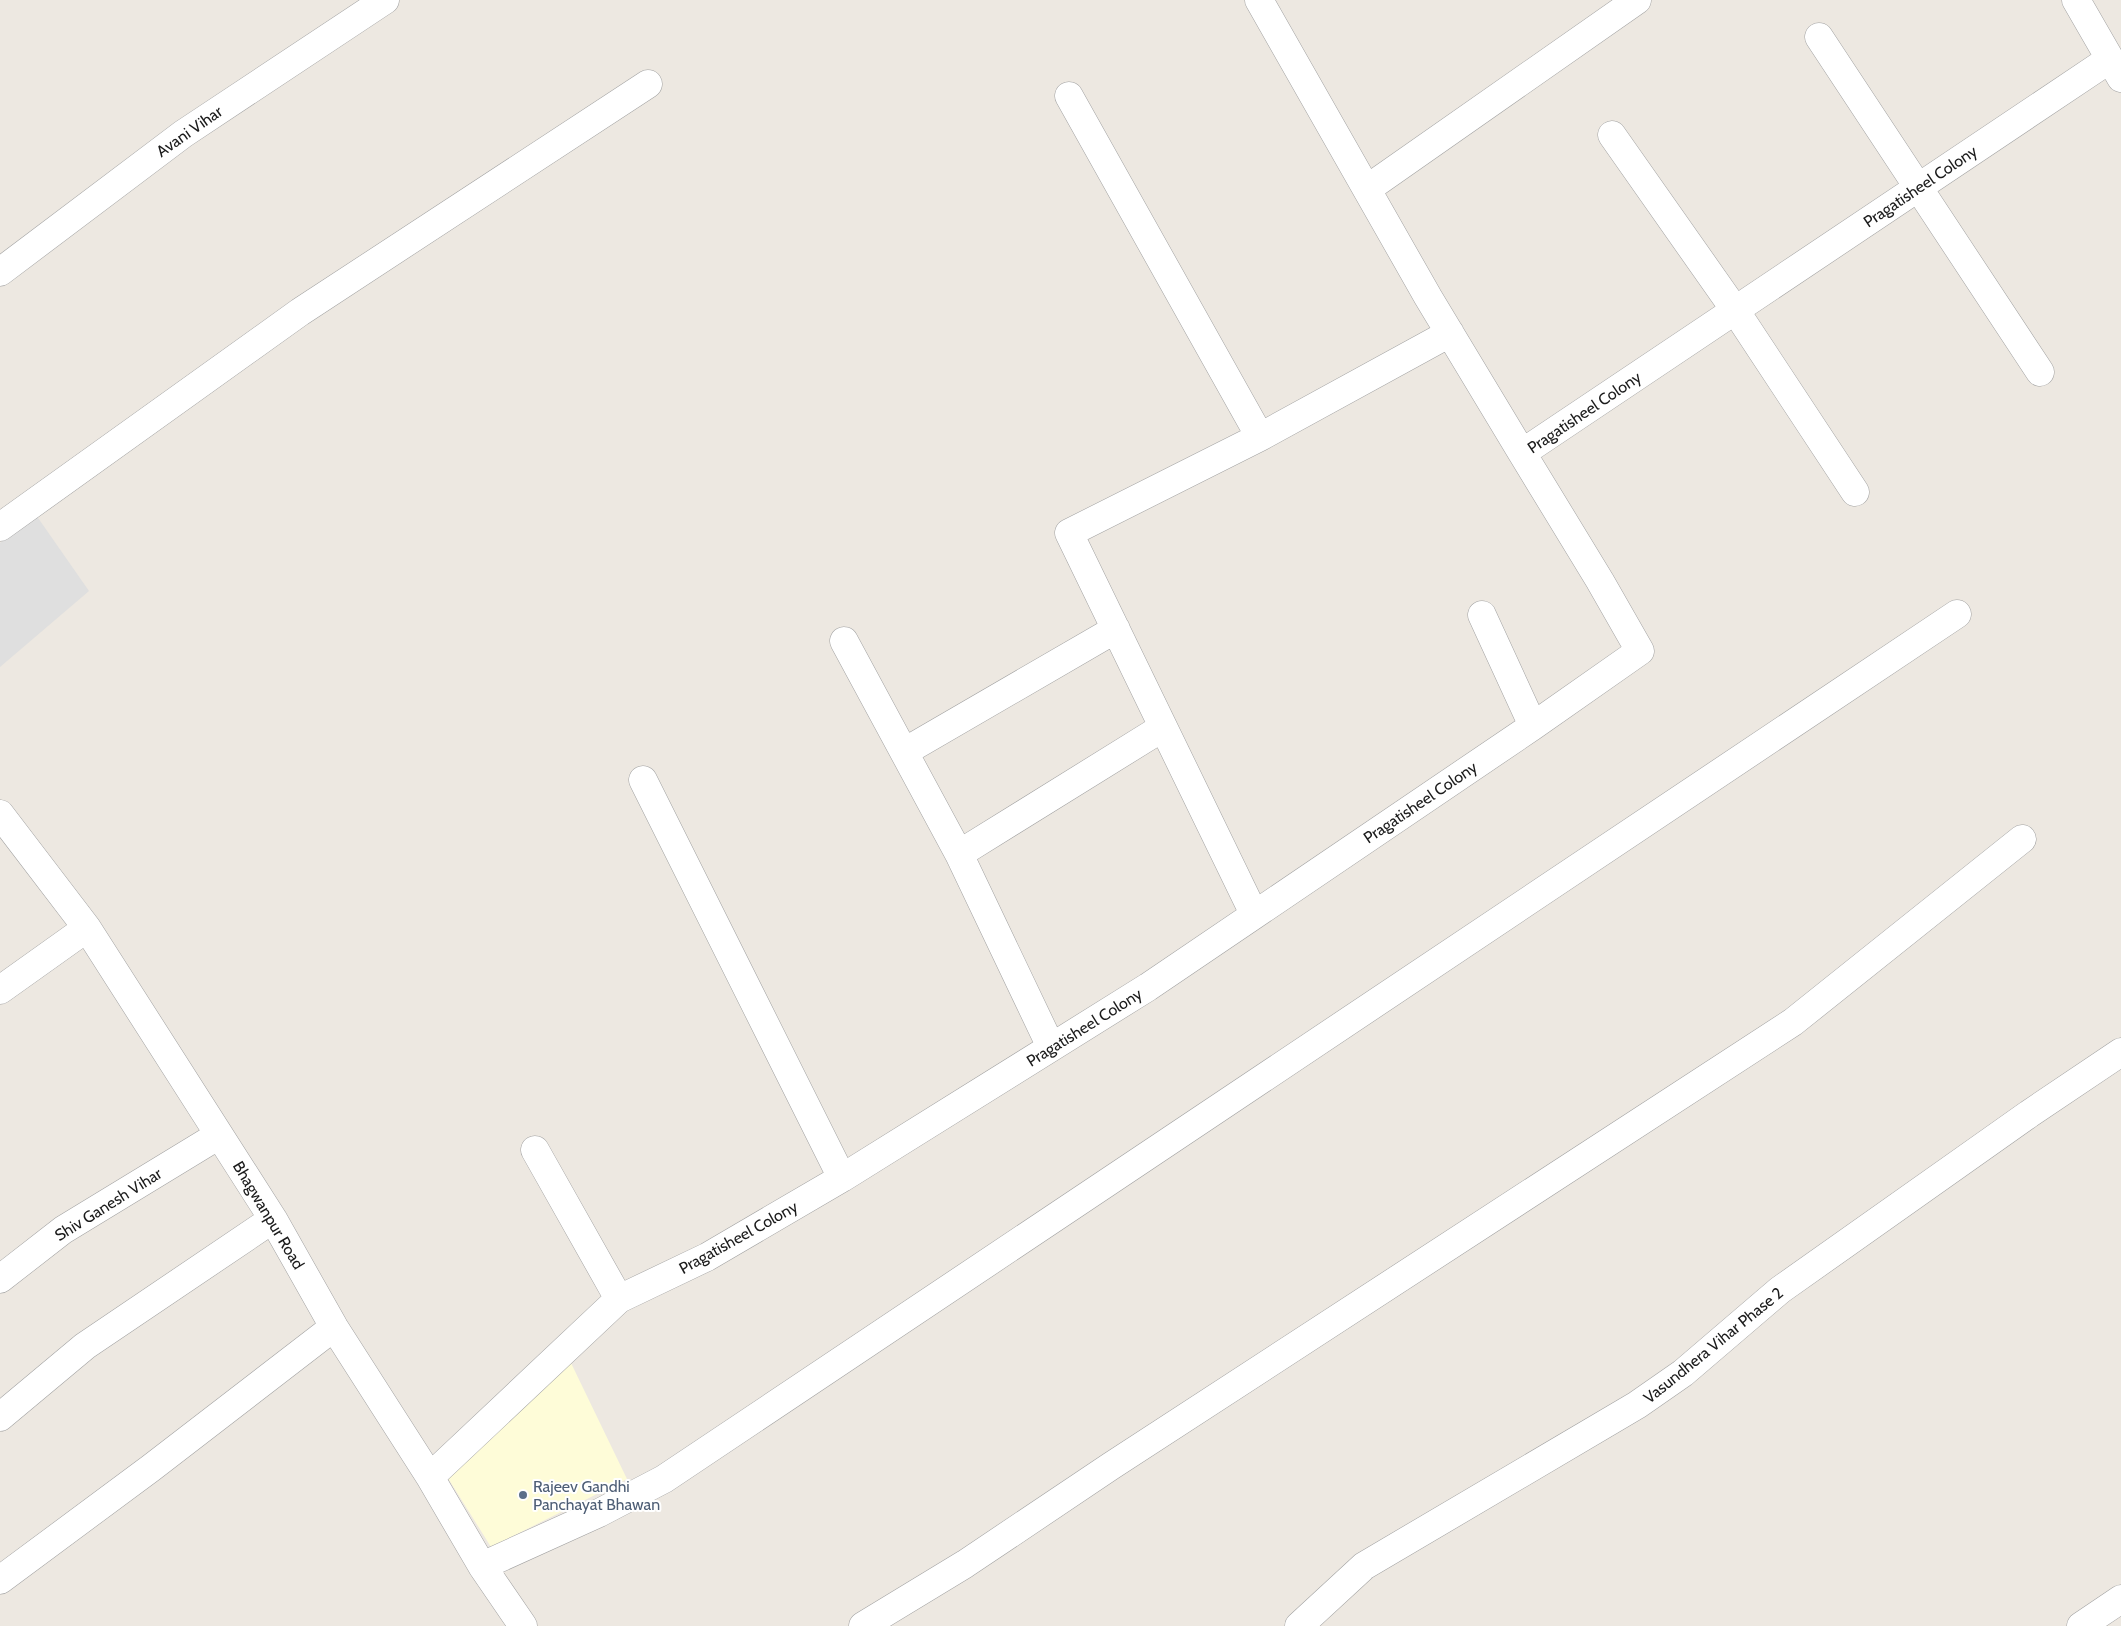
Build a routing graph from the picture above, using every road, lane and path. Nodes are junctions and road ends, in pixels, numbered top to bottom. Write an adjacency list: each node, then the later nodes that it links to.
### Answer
1 (385, 0): 12 (street, Avani Vihar)
2 (1259, 0): 11 (street)
3 (1637, 0): 11 (street)
4 (2080, 2): 6 (street)
5 (1819, 37): 10 (street)
6 (2116, 69): 10 (street, Pragatisheel Colony)
7 (648, 84): 19 (street)
8 (1069, 96): 16 (street)
9 (1612, 134): 13 (street)
10 (1918, 187): 13 (street, Pragatisheel Colony); 15 (street)
11 (1367, 189): 14 (street)
12 (0, 272)
13 (1735, 310): 17 (street, Pragatisheel Colony); 18 (street)
14 (1450, 333): 16 (street); 17 (street)
15 (2040, 372)
16 (1260, 436): 22 (street)
17 (1522, 453): 24 (street, Pragatisheel Colony)
18 (1855, 492)
19 (0, 527)
20 (1957, 614): 45 (street)
21 (1482, 615): 24 (street)
22 (1116, 629): 25 (street); 26 (street)
23 (844, 641): 26 (street)
24 (1533, 726): 31 (street, Pragatisheel Colony)
25 (1162, 728): 30 (street); 31 (street)
26 (904, 752): 30 (street)
27 (643, 780): 38 (street)
28 (0, 814): 32 (street, Bhagwanpur Road)
29 (2022, 839): 49 (street)
30 (959, 854): 34 (street)
31 (1254, 914): 34 (street, Pragatisheel Colony)
32 (87, 928): 33 (street); 36 (street, Bhagwanpur Road)
33 (0, 990)
34 (1051, 1047): 38 (street, Pragatisheel Colony)
35 (2121, 1052): 50 (street, Vasundhera Vihar Phase 2)
36 (219, 1135): 39 (street, Bhagwanpur Road); 40 (street, Shiv Ganesh Vihar)
37 (535, 1150): 41 (street)
38 (842, 1178): 41 (street, Pragatisheel Colony)
39 (273, 1219): 42 (street, Bhagwanpur Road); 43 (street)
40 (0, 1279)
41 (618, 1299): 44 (street, Pragatisheel Colony)
42 (334, 1326): 44 (street, Bhagwanpur Road); 46 (street)
43 (0, 1417)
44 (430, 1477): 45 (street, Bhagwanpur Road)
45 (482, 1566): 48 (street, Bhagwanpur Road)
46 (0, 1580)
47 (2121, 1600): 51 (street)
48 (523, 1626)
49 (863, 1626)
50 (1299, 1626)
51 (2081, 1626)

